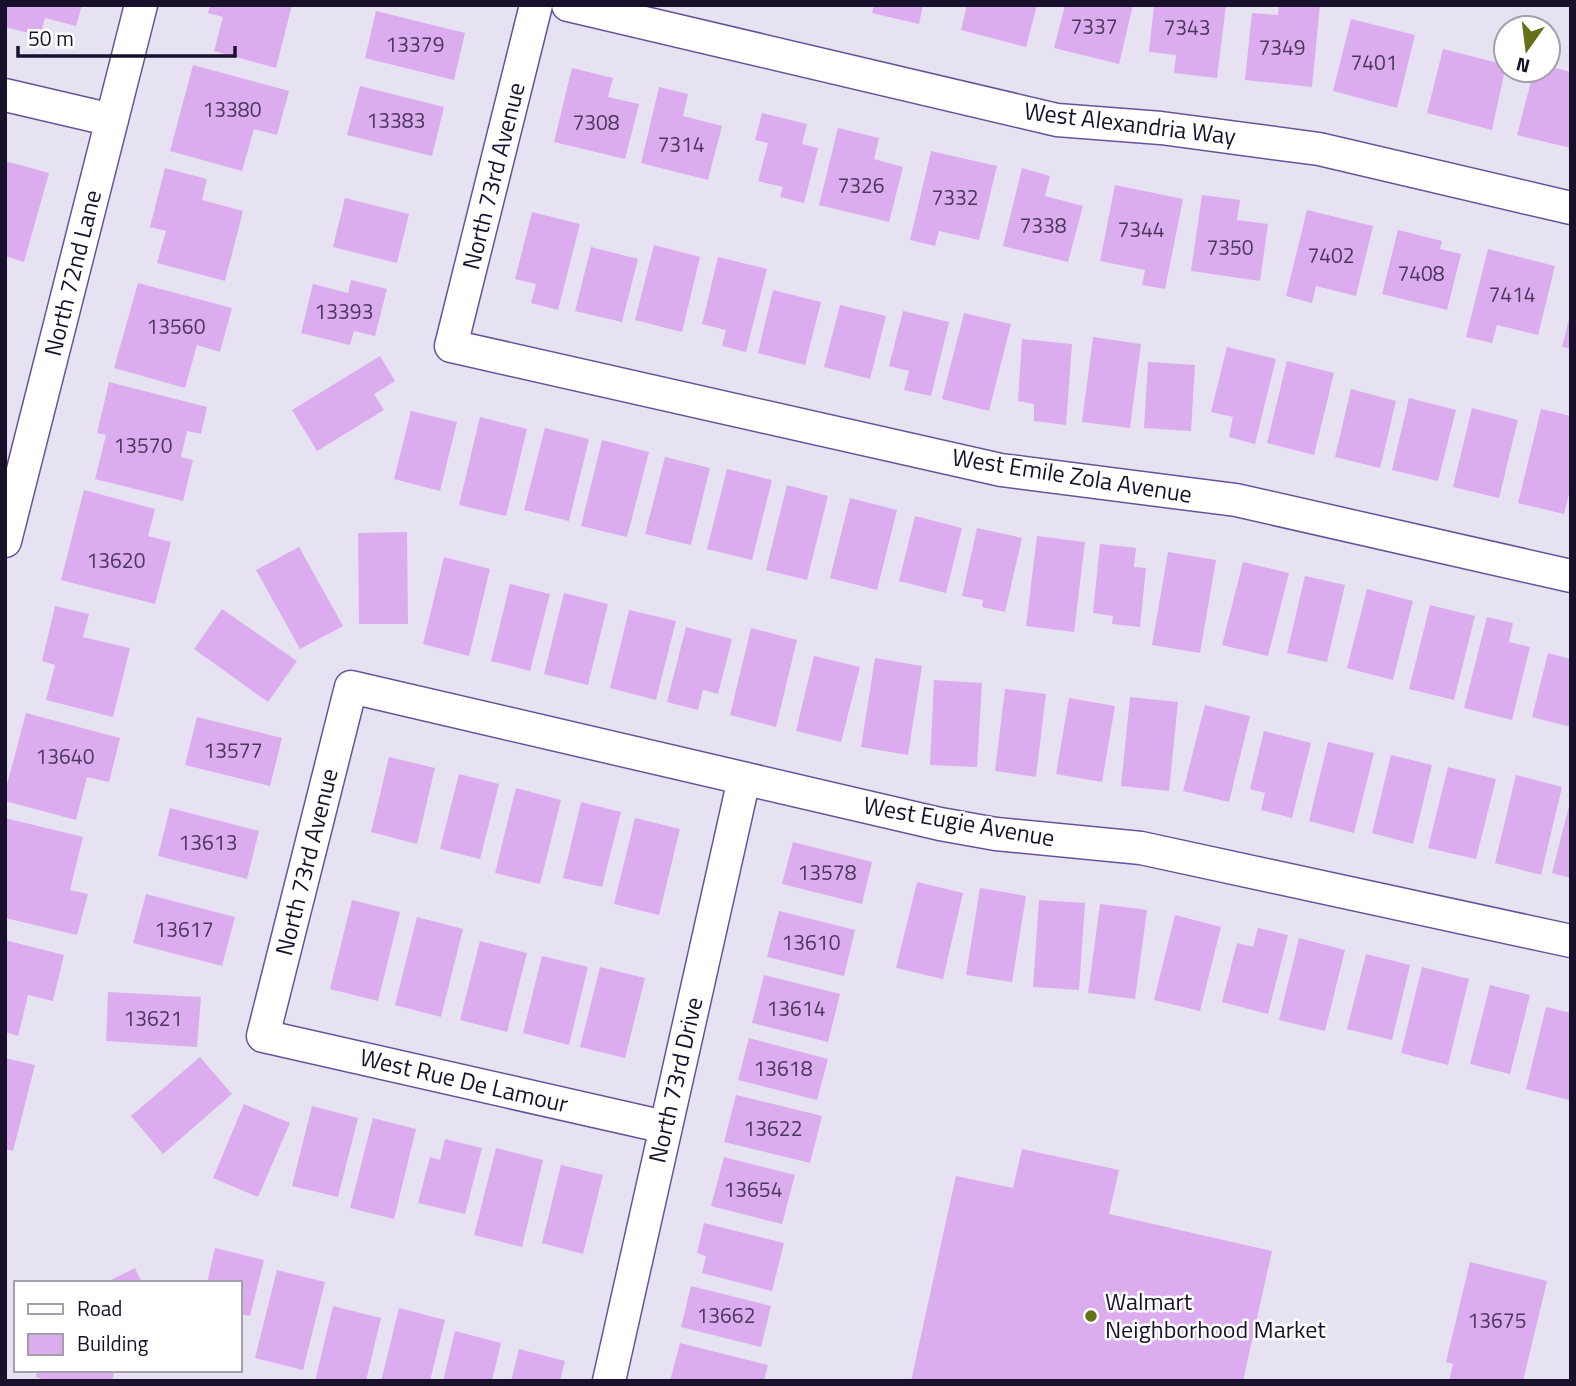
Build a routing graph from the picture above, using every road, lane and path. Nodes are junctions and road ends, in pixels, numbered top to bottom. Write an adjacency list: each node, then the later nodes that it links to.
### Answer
1 (141, 5): 5 (street, North 72nd Lane)
2 (536, 5): 7 (street, North 73rd Avenue)
3 (568, 5): 6 (street, West Alexandria Way)
4 (5, 95): 5 (street)
5 (112, 120): 8 (street, North 72nd Lane)
6 (1571, 208)
7 (451, 346): 10 (street, West Emile Zola Avenue)
8 (11, 497): 9 (street, North 72nd Lane)
9 (5, 541)
10 (1571, 576)
11 (351, 687): 12 (street, West Eugie Avenue); 14 (street, North 73rd Avenue)
12 (744, 779): 13 (street, West Eugie Avenue); 15 (street, North 73rd Drive)
13 (1571, 941)
14 (262, 1035): 15 (street, West Rue De Lamour)
15 (665, 1127): 16 (street, North 73rd Drive)
16 (609, 1381)

